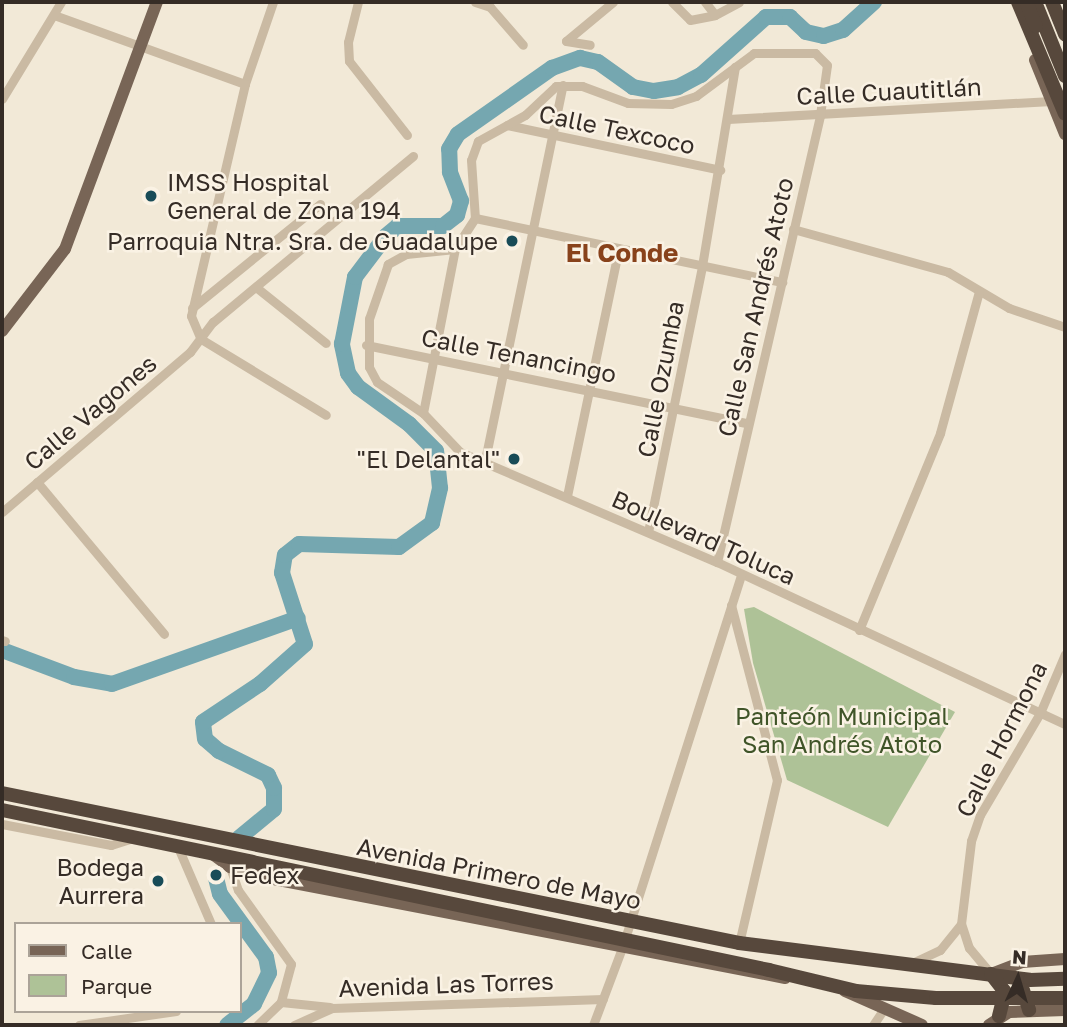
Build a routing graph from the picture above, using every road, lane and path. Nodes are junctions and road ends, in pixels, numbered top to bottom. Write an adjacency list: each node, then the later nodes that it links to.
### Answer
1 (61, 2): 18 (street)
2 (157, 2): 24 (main road)
3 (273, 2): 27 (street)
4 (358, 2): 36 (street)
5 (475, 2): 16 (street)
6 (614, 2): 23 (street)
7 (673, 2): 19 (street)
8 (705, 2): 19 (street)
9 (739, 2): 19 (street)
10 (1011, 2): 29 (main road)
11 (1018, 2): 20 (highway); 31 (highway)
12 (1026, 2): 29 (highway, bridge)
13 (1035, 2): 20 (highway)
14 (1052, 2): 21 (highway)
15 (1061, 2): 17 (highway)
16 (491, 4): 22 (street)
17 (1065, 11)
18 (54, 15): 24 (street); 30 (street)
19 (715, 15)
20 (1047, 31): 26 (highway)
21 (1065, 34)
22 (523, 45)
23 (590, 45)
24 (139, 47): 27 (street); 52 (main road)
25 (735, 67): 28 (street); 32 (street, Calle San Andrés Atoto); 33 (street, Calle Ozumba)
26 (1065, 76)
27 (245, 84): 50 (street)
28 (564, 85): 34 (street); 37 (street)
29 (1058, 99): 32 (street, Calle Cuautitlán); 35 (main road)
30 (2, 100)
31 (1065, 114)
32 (820, 115): 33 (street, Calle Cuautitlán); 43 (street, Calle San Andrés Atoto)
33 (727, 119): 39 (street, Calle Ozumba)
34 (507, 125): 37 (street, Calle Texcoco); 41 (street)
35 (1065, 134)
36 (407, 135)
37 (554, 136): 39 (street, Calle Texcoco); 42 (street)
38 (413, 156): 48 (street, Calle Vagones)
39 (720, 170): 46 (street, Calle Ozumba)
40 (320, 204): 50 (street)
41 (475, 218): 42 (street); 44 (street)
42 (534, 229): 45 (street); 57 (street)
43 (793, 229): 47 (street, Calle San Andrés Atoto); 49 (street)
44 (455, 248): 55 (street); 56 (street)
45 (619, 248): 46 (street); 58 (street)
46 (702, 266): 47 (street); 59 (street, Calle Ozumba)
47 (782, 282): 62 (street, Calle San Andrés Atoto)
48 (257, 288): 53 (street, Calle Vagones); 54 (street)
49 (979, 291): 51 (street); 71 (street)
50 (192, 308): 53 (street)
51 (1065, 327)
52 (2, 331)
53 (201, 339): 61 (street); 64 (street, Calle Vagones)
54 (326, 343)
55 (366, 345): 56 (street, Calle Tenancingo); 60 (street, Boulevard Toluca)
56 (435, 357): 57 (street, Calle Tenancingo); 60 (street)
57 (505, 370): 58 (street, Calle Tenancingo); 63 (street)
58 (590, 388): 59 (street, Calle Tenancingo); 65 (street)
59 (674, 407): 62 (street, Calle Tenancingo); 67 (street, Calle Ozumba)
60 (423, 414): 63 (street, Boulevard Toluca)
61 (326, 415)
62 (747, 423): 68 (street, Calle San Andrés Atoto)
63 (485, 460): 65 (street, Boulevard Toluca)
64 (37, 482): 66 (street, Calle Vagones); 72 (street)
65 (567, 496): 67 (street, Boulevard Toluca)
66 (2, 512)
67 (648, 532): 68 (street, Boulevard Toluca)
68 (717, 562): 69 (street, Boulevard Toluca)
69 (741, 574): 70 (street); 71 (street, Boulevard Toluca)
70 (731, 605): 86 (street); 88 (street)
71 (859, 630): 74 (street, Boulevard Toluca)
72 (164, 634)
73 (1065, 654): 74 (street, Calle Hormona)
74 (1040, 713): 75 (street, Boulevard Toluca); 87 (street, Calle Hormona)
75 (1065, 724)
76 (2, 793): 83 (highway, Avenida Primero de Mayo)
77 (2, 810): 79 (highway, Avenida Primero de Mayo)
78 (2, 824): 79 (street, Avenida Primero de Mayo)
79 (138, 836): 80 (highway, Avenida Primero de Mayo)
80 (176, 844): 81 (highway, Avenida Primero de Mayo); 85 (street)
81 (211, 853): 82 (main road, Avenida Primero de Mayo); 96 (highway, Avenida Primero de Mayo, bridge)
82 (230, 867): 84 (main road, Avenida Primero de Mayo); 102 (street)
83 (450, 887): 84 (highway); 86 (highway, Avenida Primero de Mayo)
84 (446, 913): 89 (main road, Avenida Primero de Mayo)
85 (210, 922)
86 (630, 923): 88 (highway, Avenida Primero de Mayo); 90 (street)
87 (961, 924): 92 (street); 95 (street)
88 (739, 943): 92 (highway, Avenida Primero de Mayo)
89 (603, 944): 90 (main road, Avenida Primero de Mayo); 93 (street)
90 (622, 948): 93 (street); 96 (main road, Avenida Primero de Mayo)
91 (1065, 959): 95 (main road, Avenida Primero de Mayo)
92 (896, 964): 95 (highway, Avenida Primero de Mayo)
93 (615, 968): 101 (street)
94 (1065, 971): 97 (highway)
95 (991, 974): 97 (highway); 108 (highway)
96 (796, 976): 99 (highway, Avenida Primero de Mayo)
97 (1032, 976): 98 (highway); 105 (highway)
98 (1065, 979)
99 (836, 986): 100 (highway, Avenida Primero de Mayo, bridge); 104 (main road, Avenida Primero de Mayo)
100 (1065, 998)
101 (603, 999): 103 (street, Avenida Las Torres); 113 (street)
102 (281, 1002): 103 (street); 111 (street)
103 (332, 1007): 112 (street, Avenida Las Torres)
104 (883, 1010): 114 (street); 115 (main road, Avenida Primero de Mayo)
105 (1029, 1010): 106 (main road); 108 (main road)
106 (1065, 1010)
107 (166, 1013): 109 (street)
108 (994, 1022)
109 (113, 1024): 110 (street)
110 (79, 1025)
111 (257, 1025)
112 (294, 1025)
113 (593, 1025)
114 (873, 1025)
115 (922, 1025)

